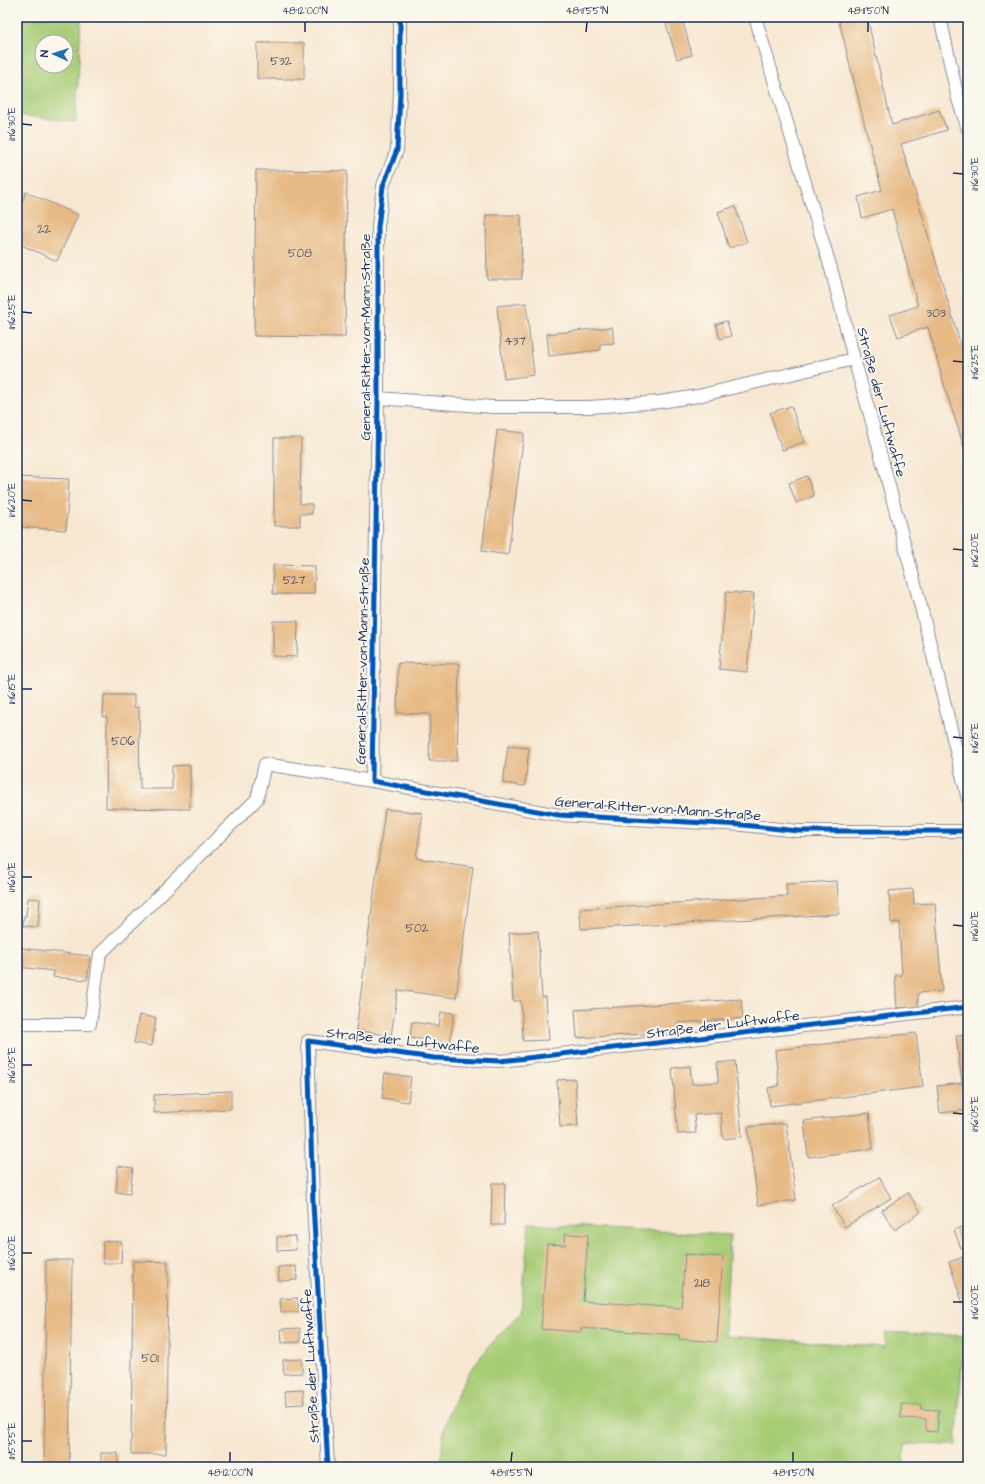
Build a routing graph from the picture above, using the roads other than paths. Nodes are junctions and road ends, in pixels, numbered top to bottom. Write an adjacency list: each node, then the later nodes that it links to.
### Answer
1 (400, 17): 6 (street, General-Ritter-von-Mann-Straße)
2 (755, 17): 5 (street, Straße der Luftwaffe)
3 (940, 17): 4 (street)
4 (968, 129)
5 (854, 359): 6 (street); 8 (street, Straße der Luftwaffe)
6 (378, 398): 7 (street, General-Ritter-von-Mann-Straße)
7 (372, 781): 9 (street, General-Ritter-von-Mann-Straße); 11 (street)
8 (968, 799)
9 (968, 831)
10 (968, 1007): 12 (street, Straße der Luftwaffe)
11 (17, 1024)
12 (328, 1467)

